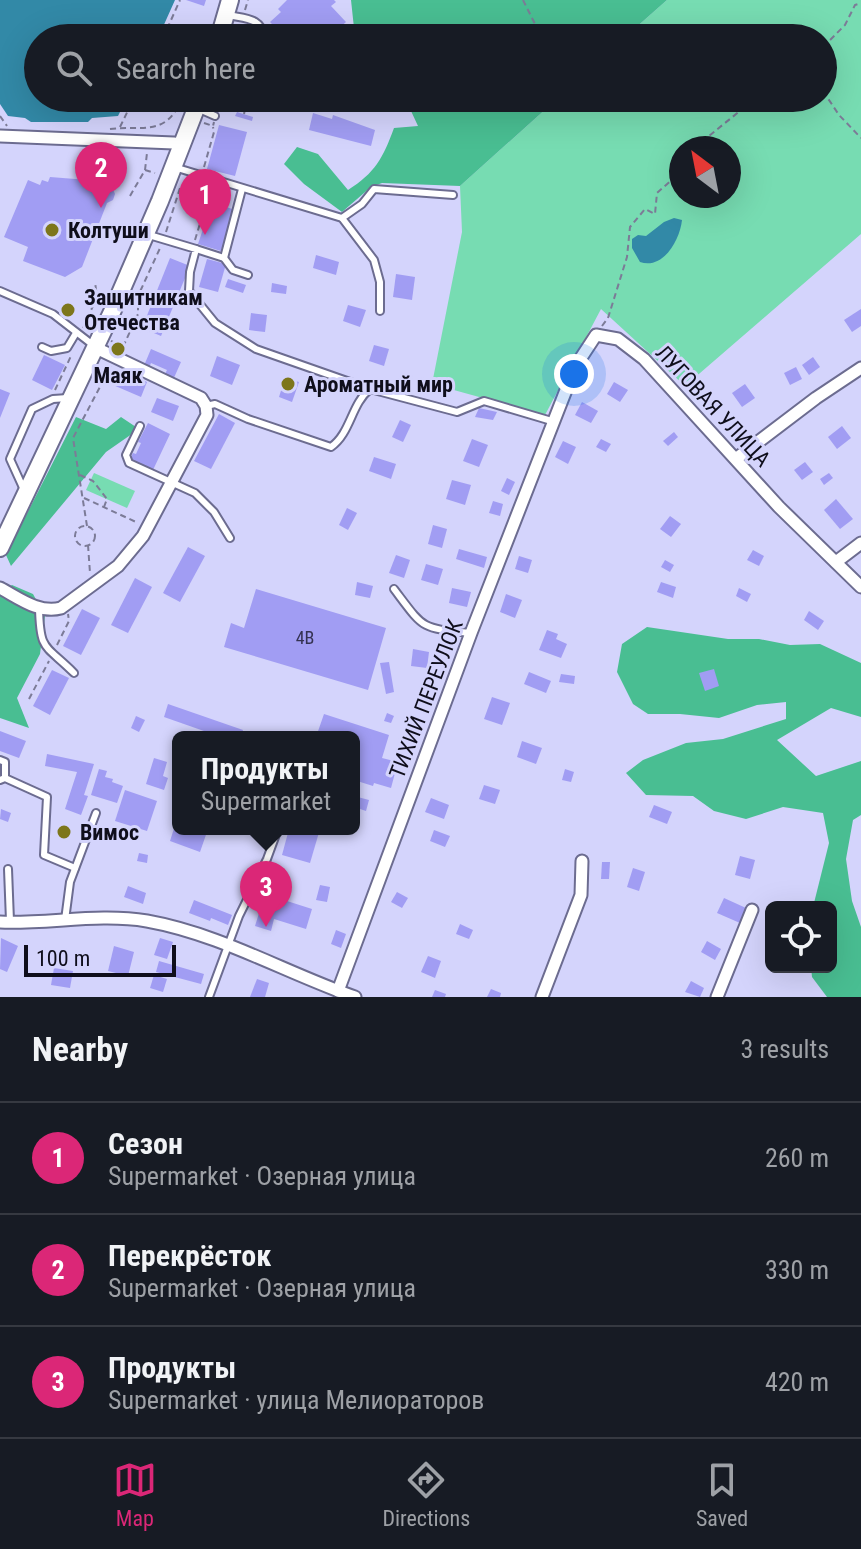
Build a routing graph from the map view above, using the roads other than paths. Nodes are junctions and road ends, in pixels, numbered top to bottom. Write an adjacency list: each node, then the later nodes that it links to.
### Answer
1 (228, 7): 2 (lane)
2 (258, 24)
3 (195, 112): 5 (main road)
4 (0, 136): 5 (street)
5 (182, 146): 6 (main road)
6 (172, 173): 7 (lane); 10 (main road)
7 (242, 189): 9 (lane); 12 (lane)
8 (453, 195): 9 (lane)
9 (342, 218): 15 (lane)
10 (145, 233): 11 (lane); 18 (main road)
11 (194, 249): 12 (lane); 20 (lane)
12 (224, 258): 13 (lane)
13 (248, 275)
14 (0, 291): 16 (lane)
15 (380, 311)
16 (76, 333): 17 (lane); 18 (lane)
17 (42, 347)
18 (96, 348): 21 (main road); 22 (street)
19 (861, 368): 25 (street)
20 (370, 389): 22 (lane); 23 (lane)
21 (72, 398): 27 (main road); 27 (lane)
22 (206, 406): 26 (street)
23 (555, 422): 25 (street, ЛУГОВАЯ УЛИЦА); 36 (street, ТИХИЙ ПЕРЕУЛОК)
24 (140, 426): 26 (lane)
25 (737, 458): 31 (street, ЛУГОВАЯ УЛИЦА)
26 (172, 485): 28 (lane); 35 (street)
27 (26, 495): 30 (main road)
28 (230, 538)
29 (861, 543): 31 (street)
30 (0, 548)
31 (836, 562): 32 (street, ЛУГОВАЯ УЛИЦА)
32 (861, 587)
33 (0, 588): 35 (street)
34 (394, 589): 36 (lane)
35 (39, 608): 37 (lane)
36 (471, 633): 49 (street, ТИХИЙ ПЕРЕУЛОК)
37 (74, 673)
38 (0, 760): 39 (lane)
39 (2, 779): 43 (lane)
40 (96, 813): 43 (lane)
41 (276, 835): 48 (lane)
42 (582, 861): 52 (street)
43 (75, 868): 46 (lane)
44 (8, 869): 47 (lane)
45 (752, 910): 53 (street)
46 (65, 920): 47 (street); 48 (street)
47 (5, 922)
48 (229, 946): 49 (street); 50 (lane)
49 (338, 991): 51 (street)
50 (209, 997)
51 (355, 997)
52 (542, 997)
53 (717, 997)

